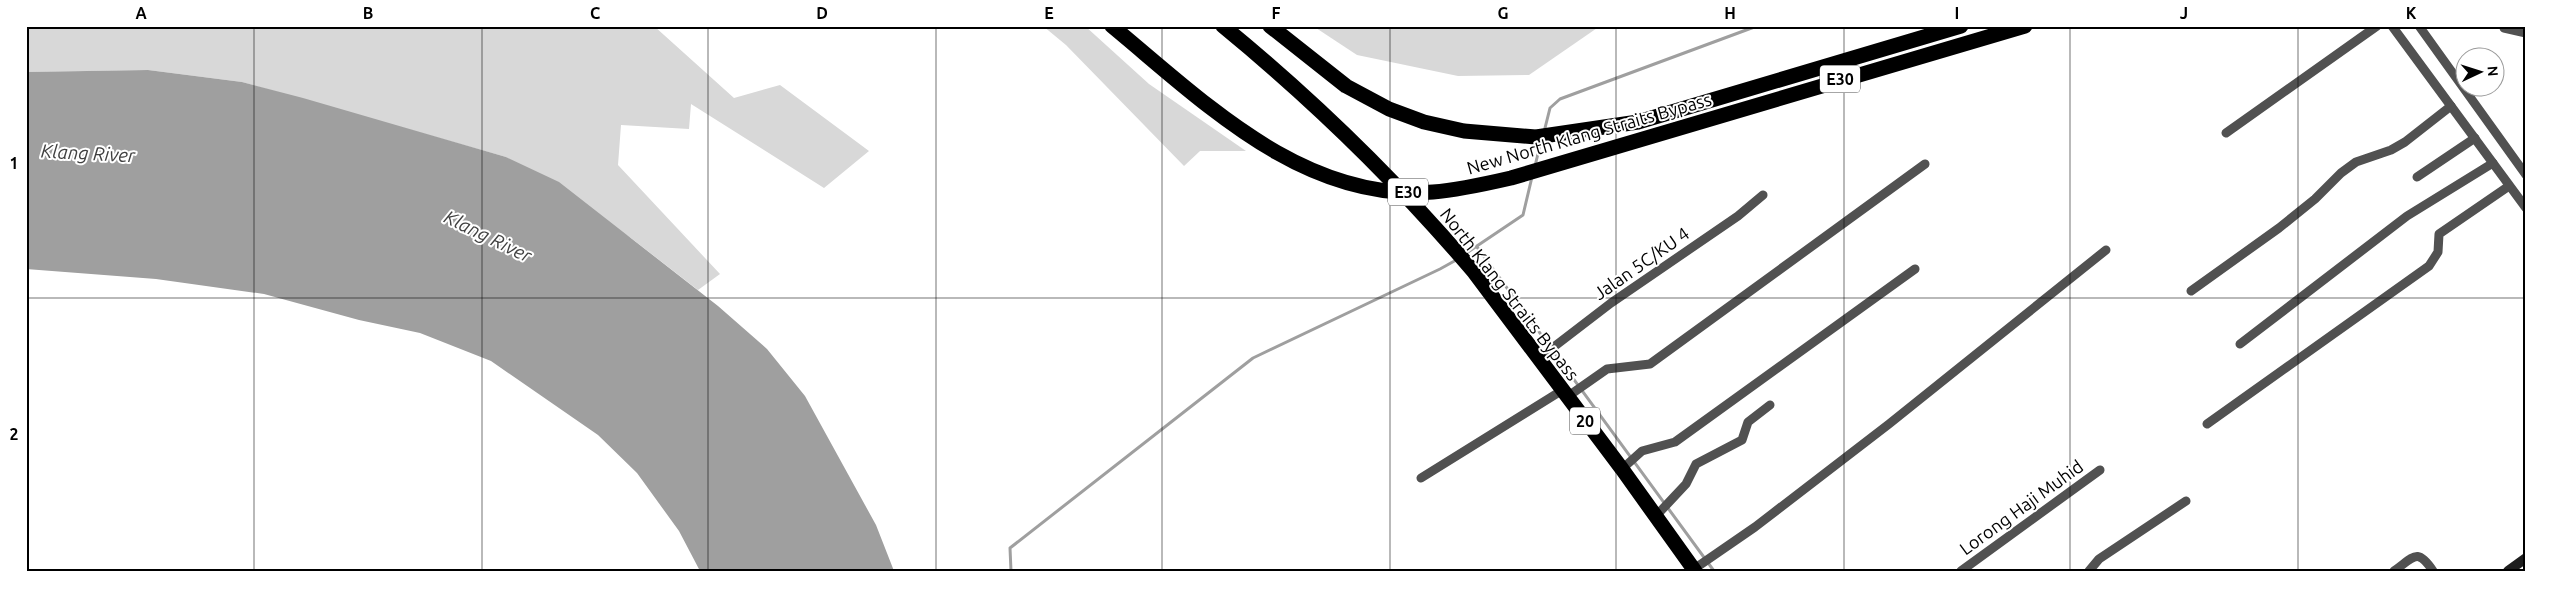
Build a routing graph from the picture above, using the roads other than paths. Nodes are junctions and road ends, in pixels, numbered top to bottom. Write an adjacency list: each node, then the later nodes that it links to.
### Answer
1 (1112, 26): 5 (highway, New North Klang Straits Bypass / E30)
2 (1223, 26): 25 (highway, North Klang Straits Bypass / 20)
3 (1270, 26): 4 (highway, New North Klang Straits Bypass / E30)
4 (1961, 26)
5 (2025, 26)
6 (2378, 26): 12 (street)
7 (2392, 26): 11 (street)
8 (2419, 26): 16 (street)
9 (2504, 28): 10 (street)
10 (2526, 33)
11 (2451, 106): 13 (street); 23 (street)
12 (2226, 134)
13 (2475, 138): 14 (street); 17 (street)
14 (2493, 163): 18 (street); 24 (street)
15 (1926, 164): 26 (street)
16 (2526, 175)
17 (2416, 177)
18 (2509, 186): 20 (street); 28 (street)
19 (1763, 195): 25 (street, Jalan 5C/KU 4)
20 (2526, 208)
21 (2106, 250): 35 (street)
22 (1915, 270): 29 (street)
23 (2191, 291)
24 (2240, 344)
25 (1538, 359): 26 (highway, North Klang Straits Bypass / 20)
26 (1567, 393): 29 (highway, North Klang Straits Bypass / 20); 31 (street)
27 (1770, 405): 33 (street)
28 (2207, 424)
29 (1624, 467): 33 (highway, North Klang Straits Bypass / 20)
30 (2100, 470): 36 (street, Lorong Haji Muhid)
31 (1421, 478)
32 (2186, 501): 37 (street)
33 (1660, 513): 35 (highway, North Klang Straits Bypass / 20)
34 (2526, 558): 40 (street)
35 (1696, 568)
36 (1961, 571)
37 (2089, 571)
38 (2394, 571): 39 (street)
39 (2433, 571)
40 (2508, 571)

